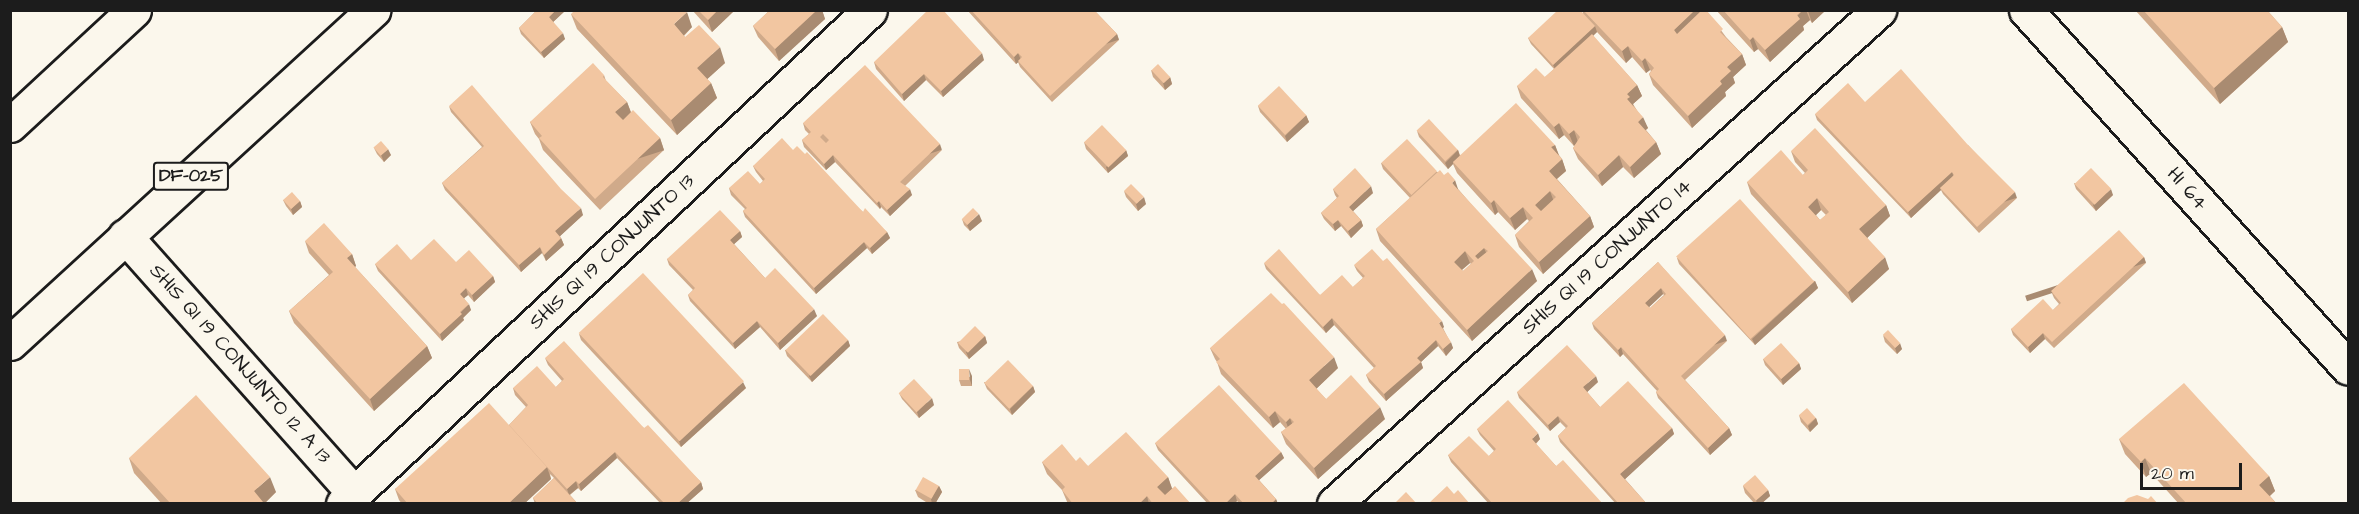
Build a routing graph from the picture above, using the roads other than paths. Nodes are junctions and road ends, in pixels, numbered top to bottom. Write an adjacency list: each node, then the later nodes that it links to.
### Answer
1 (134, 10): 6 (street)
2 (373, 10): 7 (street, DF-025)
3 (870, 10): 10 (street, SHIS QI 19 CONJUNTO 13)
4 (1879, 10): 11 (street, SHIS QI 19 CONJUNTO 14)
5 (2026, 10): 9 (street, HI 64)
6 (10, 125)
7 (125, 236): 8 (street, DF-025); 10 (street, SHIS QI 19 CONJUNTO 12 A 13)
8 (10, 343)
9 (2349, 367)
10 (349, 498)
11 (1334, 504)

